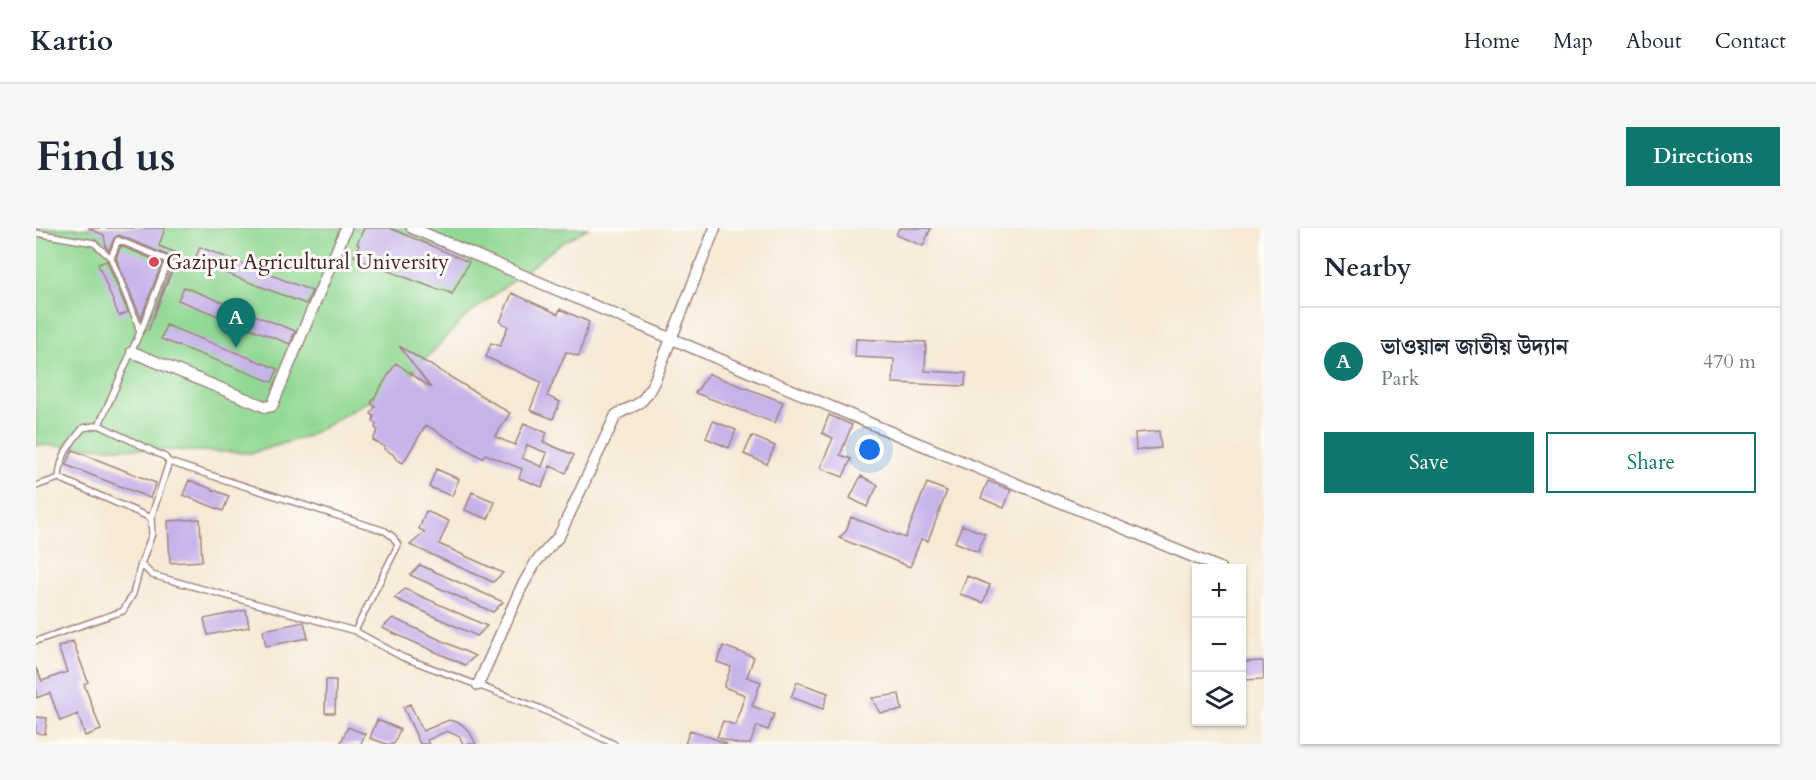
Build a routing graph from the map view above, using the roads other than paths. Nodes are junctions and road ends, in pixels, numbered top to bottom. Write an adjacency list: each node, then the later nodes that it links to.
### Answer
1 (346, 228): 8 (street)
2 (412, 228): 7 (street)
3 (715, 228): 7 (street)
4 (36, 233): 5 (lane)
5 (111, 258): 6 (lane); 6 (lane)
6 (140, 332): 8 (lane)
7 (670, 338): 15 (street); 18 (street)
8 (132, 352): 9 (lane)
9 (99, 425): 10 (lane); 11 (lane)
10 (169, 462): 13 (lane); 16 (lane)
11 (59, 478): 12 (lane); 13 (lane)
12 (36, 486)
13 (151, 518): 14 (lane)
14 (141, 564): 16 (lane); 17 (lane)
15 (1210, 564)
16 (355, 631): 18 (lane)
17 (36, 641)
18 (478, 685): 19 (lane)
19 (614, 744)

